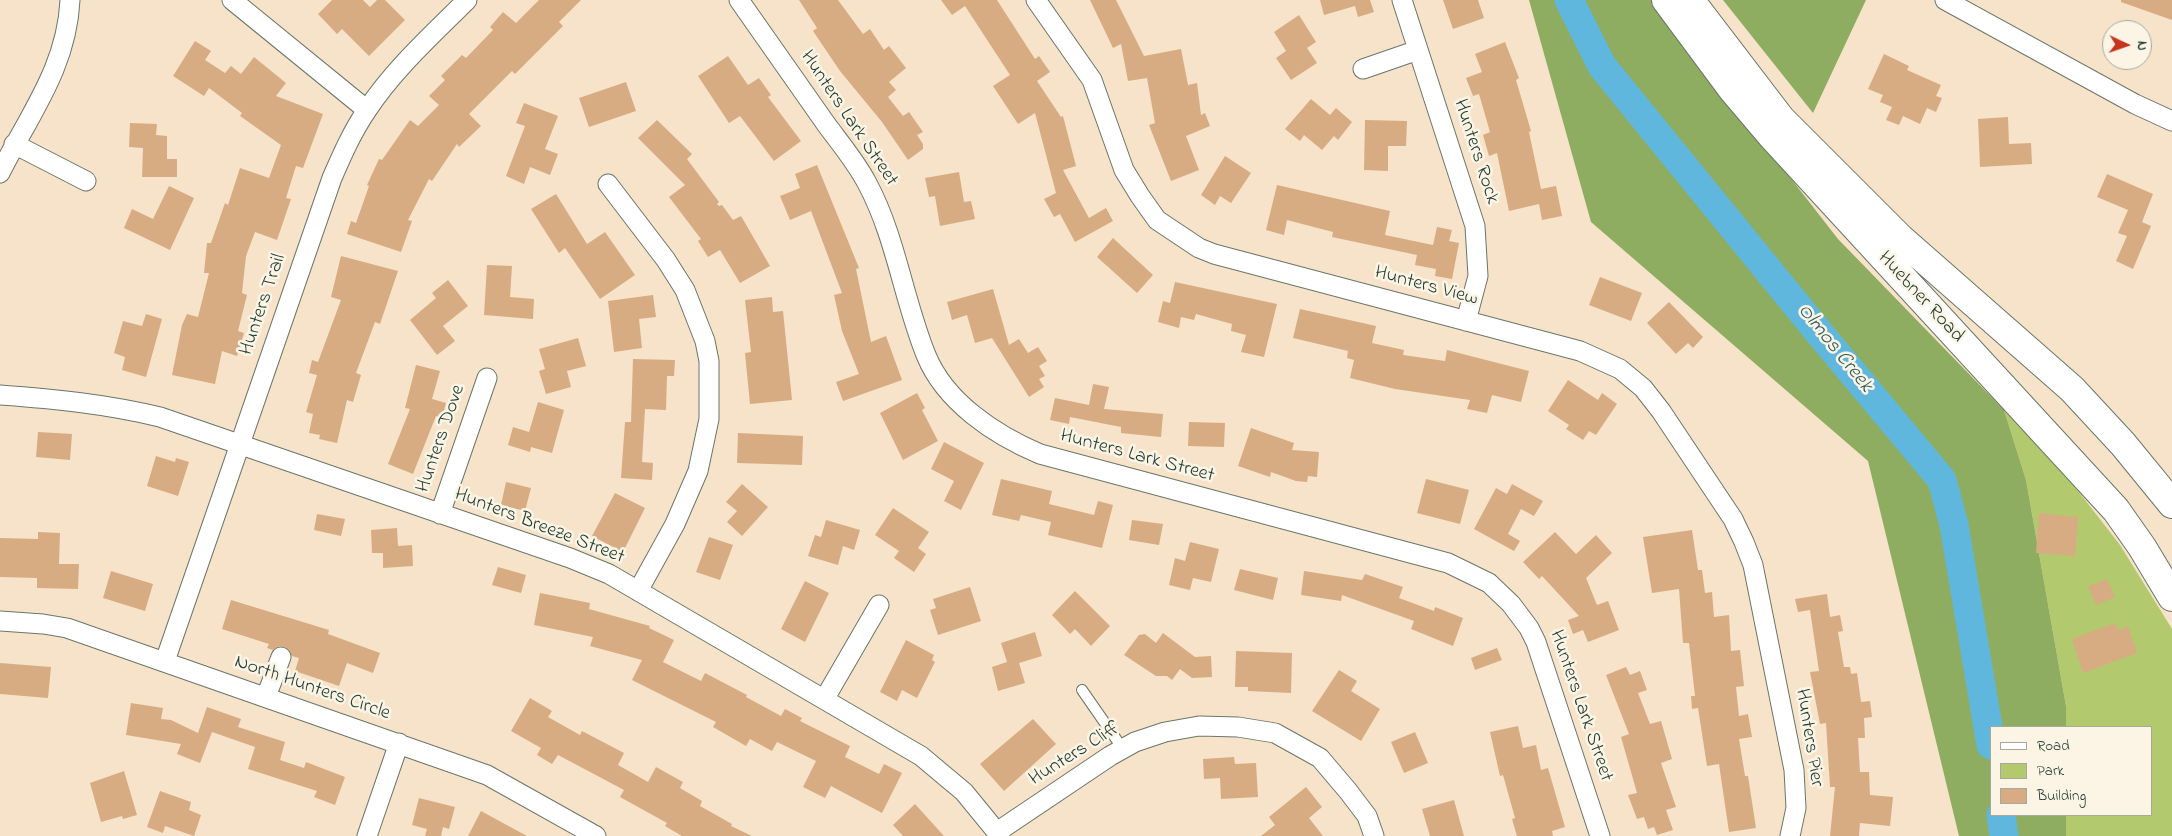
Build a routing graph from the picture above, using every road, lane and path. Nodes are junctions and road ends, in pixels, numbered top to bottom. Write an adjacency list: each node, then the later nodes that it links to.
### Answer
1 (70, 0): 13 (street)
2 (232, 0): 11 (street)
3 (467, 0): 11 (street, Hunters Trail)
4 (740, 0): 39 (street, Hunters Lark Street)
5 (1036, 0): 17 (street, Hunters View)
6 (1402, 0): 9 (street, Hunters Rock)
7 (1945, 0): 12 (street)
8 (1677, 5): 21 (main road, Huebner Road); 24 (main road, Huebner Road)
9 (1418, 50): 10 (street); 17 (street, Hunters Rock)
10 (1363, 68)
11 (367, 110): 20 (street, Hunters Trail)
12 (2172, 121)
13 (14, 144): 14 (street); 15 (street)
14 (0, 173)
15 (86, 181)
16 (608, 184): 23 (street)
17 (1466, 321): 27 (street, Hunters View)
18 (487, 378): 22 (street, Hunters Dove)
19 (0, 395): 20 (street, Hunters Breeze Street)
20 (239, 444): 22 (street, Hunters Breeze Street); 29 (street, Hunters Trail)
21 (2172, 504)
22 (440, 514): 23 (street, Hunters Breeze Street)
23 (638, 591): 32 (street, Hunters Breeze Street)
24 (2172, 597)
25 (879, 605): 32 (street)
26 (0, 621): 29 (street, North Hunters Circle)
27 (1770, 648): 40 (street, Hunters Pier)
28 (281, 657): 31 (street)
29 (164, 661): 31 (street, North Hunters Circle)
30 (1082, 690): 34 (lane)
31 (266, 697): 33 (street, North Hunters Circle)
32 (825, 698): 35 (street, Hunters Breeze Street)
33 (399, 743): 36 (street); 37 (street, North Hunters Circle)
34 (1123, 749): 35 (street, Hunters Cliff); 38 (street, Hunters Cliff)
35 (998, 834)
36 (367, 836)
37 (596, 836)
38 (1374, 836)
39 (1600, 836)
40 (1790, 836)

